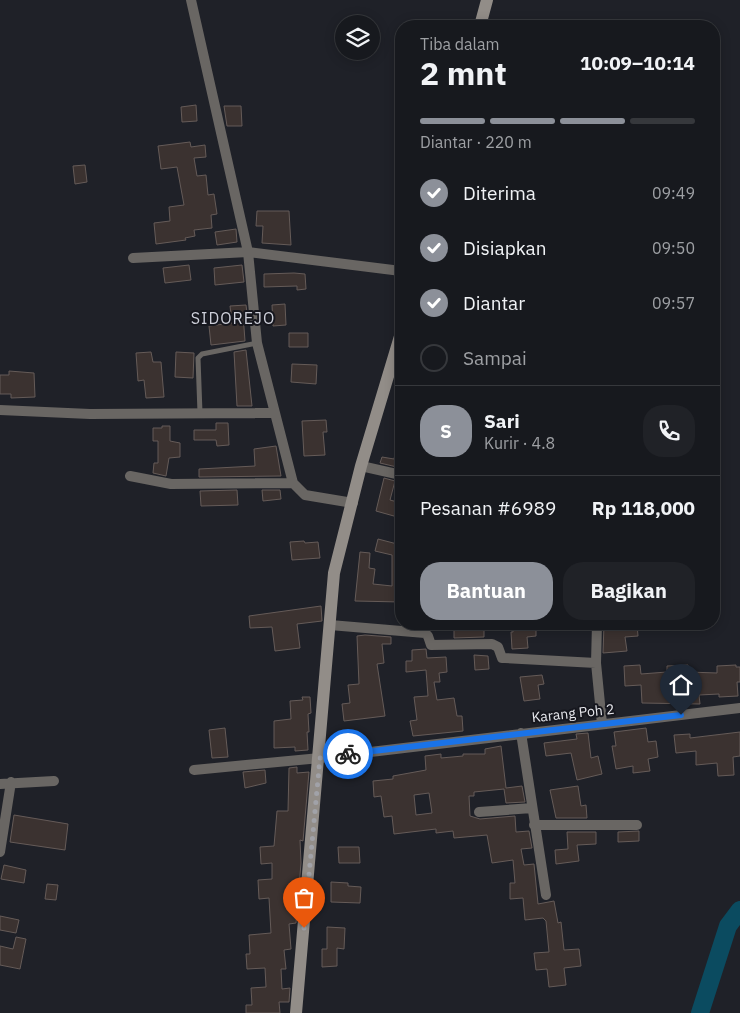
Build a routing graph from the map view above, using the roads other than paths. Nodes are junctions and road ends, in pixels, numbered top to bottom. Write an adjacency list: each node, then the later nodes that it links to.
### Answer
1 (191, 0): 4 (street)
2 (486, 0): 3 (main road)
3 (481, 20)
4 (248, 252): 5 (street); 6 (street); 7 (street)
5 (133, 258)
6 (395, 271)
7 (257, 343): 10 (street); 11 (lane)
8 (395, 353): 12 (main road)
9 (0, 410): 11 (street)
10 (275, 413): 11 (street); 15 (street)
11 (200, 414)
12 (361, 466): 13 (street); 16 (main road)
13 (395, 474)
14 (130, 476): 15 (street)
15 (293, 483): 16 (street)
16 (353, 503): 17 (main road)
17 (330, 625): 19 (street); 23 (main road)
18 (597, 630): 19 (street)
19 (596, 663): 21 (street)
20 (740, 708): 21 (street, Karang Poh 2)
21 (602, 724): 22 (street, Karang Poh 2)
22 (521, 733): 23 (street, Karang Poh 2); 28 (street)
23 (320, 758): 24 (street, Karang Poh 2); 34 (main road)
24 (194, 770)
25 (54, 781): 26 (street)
26 (11, 782): 27 (street); 32 (street)
27 (0, 784)
28 (532, 808): 29 (street); 30 (street)
29 (479, 812)
30 (534, 825): 31 (street); 33 (street)
31 (637, 825)
32 (0, 852)
33 (546, 895)
34 (296, 1013)

